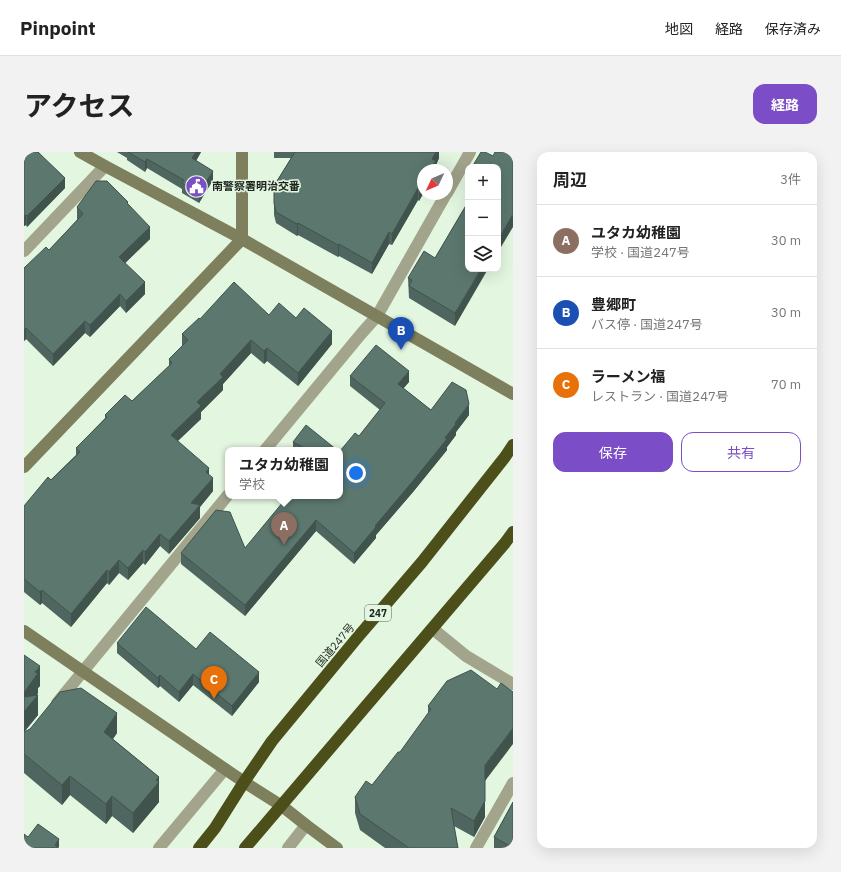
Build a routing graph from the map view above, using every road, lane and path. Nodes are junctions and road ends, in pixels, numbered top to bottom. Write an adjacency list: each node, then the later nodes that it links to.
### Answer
1 (80, 152): 4 (street)
2 (242, 152): 7 (street)
3 (470, 152): 5 (street)
4 (105, 166): 7 (street); 8 (street)
5 (453, 182)
6 (443, 200): 9 (street)
7 (242, 239): 9 (street); 13 (street)
8 (24, 251)
9 (377, 316): 10 (street); 12 (street)
10 (513, 394)
11 (513, 445): 22 (highway, 国道247号 / 247)
12 (267, 447)
13 (25, 463)
14 (225, 499): 18 (street)
15 (513, 532): 16 (highway)
16 (433, 629): 19 (street); 24 (highway)
17 (24, 631): 18 (street)
18 (82, 672): 20 (street); 21 (street)
19 (513, 684)
20 (48, 714)
21 (225, 769): 22 (street); 26 (street)
22 (244, 782): 24 (street); 27 (highway, 国道247号 / 247)
23 (513, 784): 31 (street)
24 (282, 806): 25 (street); 28 (highway)
25 (306, 825): 29 (street); 30 (street)
26 (159, 848)
27 (199, 848)
28 (245, 848)
29 (288, 848)
30 (337, 848)
31 (476, 848)

